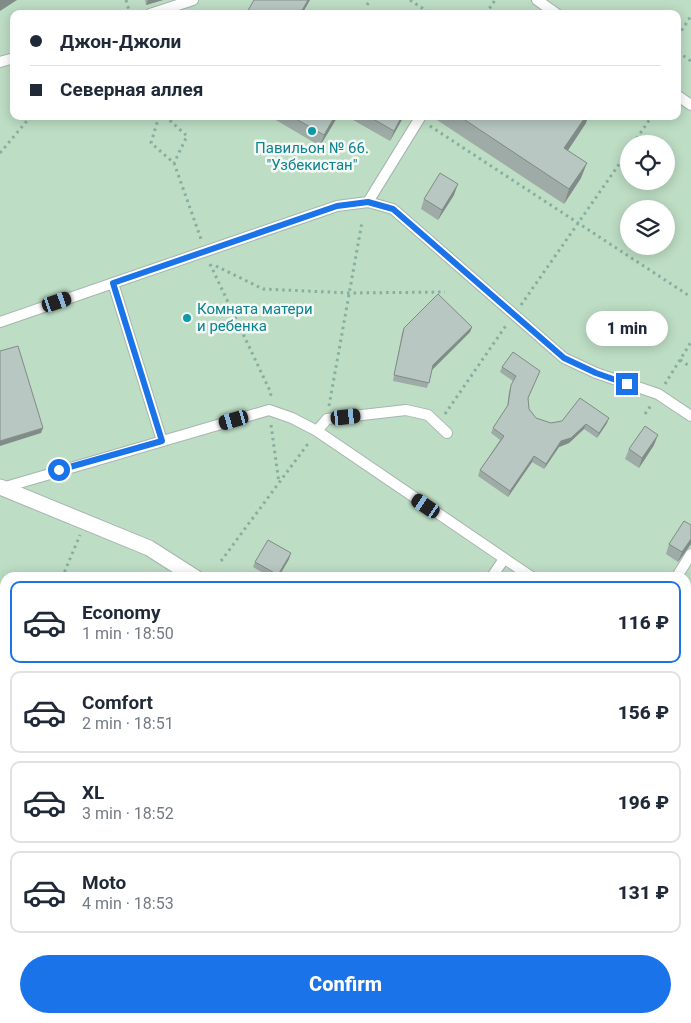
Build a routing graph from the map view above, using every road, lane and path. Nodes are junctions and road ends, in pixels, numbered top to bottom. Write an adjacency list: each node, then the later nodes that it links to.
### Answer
1 (193, 0): 6 (lane)
2 (370, 0): 5 (path)
3 (410, 0): 7 (path)
4 (537, 0): 8 (lane)
5 (367, 4)
6 (162, 10)
7 (424, 10)
8 (551, 10)
9 (691, 16): 10 (path)
10 (681, 31)
11 (28, 120): 18 (path)
12 (159, 120): 19 (path)
13 (169, 120): 19 (path)
14 (419, 120): 21 (lane)
15 (423, 120): 23 (path)
16 (649, 120): 17 (path)
17 (639, 135)
18 (0, 153)
19 (174, 163): 24 (path)
20 (620, 163): 23 (path)
21 (368, 202): 24 (lane); 30 (lane)
22 (362, 222): 28 (path)
23 (578, 223): 29 (path); 30 (path)
24 (205, 250): 26 (lane); 36 (path)
25 (216, 266): 28 (path)
26 (113, 283): 31 (lane); 43 (lane)
27 (445, 292): 28 (path)
28 (349, 293): 39 (path)
29 (691, 297)
30 (514, 314): 35 (lane); 40 (path)
31 (0, 322)
32 (691, 342): 33 (path)
33 (680, 360): 34 (path); 35 (path)
34 (691, 367)
35 (658, 394): 37 (path); 38 (lane)
36 (269, 410): 41 (lane); 43 (lane); 44 (path)
37 (645, 414)
38 (691, 416)
39 (327, 419): 40 (lane); 41 (lane)
40 (438, 424): 42 (lane)
41 (318, 431): 44 (path); 48 (lane)
42 (446, 433)
43 (162, 441): 45 (lane)
44 (279, 483): 49 (path)
45 (0, 488): 46 (street)
46 (86, 521): 50 (path); 51 (street)
47 (691, 554): 54 (lane)
48 (504, 558): 52 (lane); 53 (lane)
49 (221, 561)
50 (65, 572)
51 (187, 572)
52 (495, 572)
53 (524, 572)
54 (680, 572)

